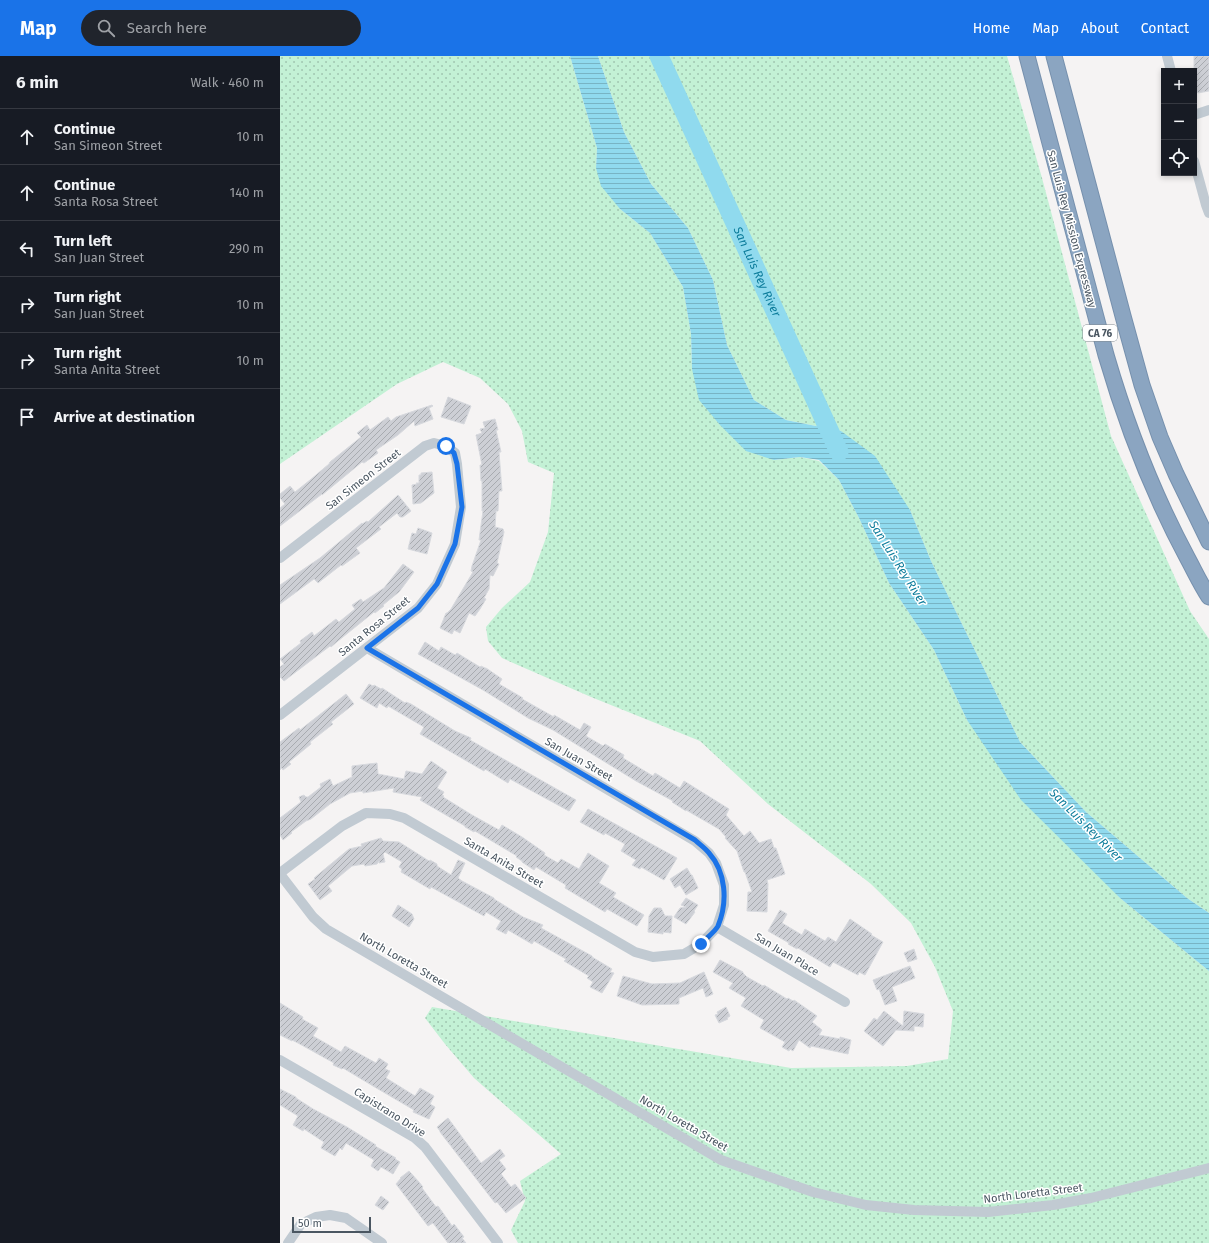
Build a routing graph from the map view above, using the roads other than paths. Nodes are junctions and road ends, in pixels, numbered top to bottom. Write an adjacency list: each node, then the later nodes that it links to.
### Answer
1 (1027, 56): 12 (highway, San Luis Rey Mission Expressway / CA 76)
2 (1054, 56): 10 (highway, CA 76)
3 (1167, 56): 4 (street)
4 (1170, 68)
5 (1209, 110): 6 (street)
6 (1197, 114)
7 (1197, 172): 8 (street)
8 (1209, 213)
9 (457, 464): 11 (street, San Simeon Street); 13 (street, Santa Rosa Street)
10 (1209, 542)
11 (280, 558)
12 (1209, 597)
13 (367, 648): 14 (street, Santa Rosa Street); 16 (street, San Juan Street)
14 (280, 715)
15 (280, 873): 16 (street, Santa Anita Street); 19 (street, North Loretta Street)
16 (717, 927): 17 (street, San Juan Place)
17 (845, 1002)
18 (280, 1060): 22 (street, Capistrano Drive)
19 (1209, 1168)
20 (288, 1243): 21 (street)
21 (382, 1243)
22 (498, 1243)

